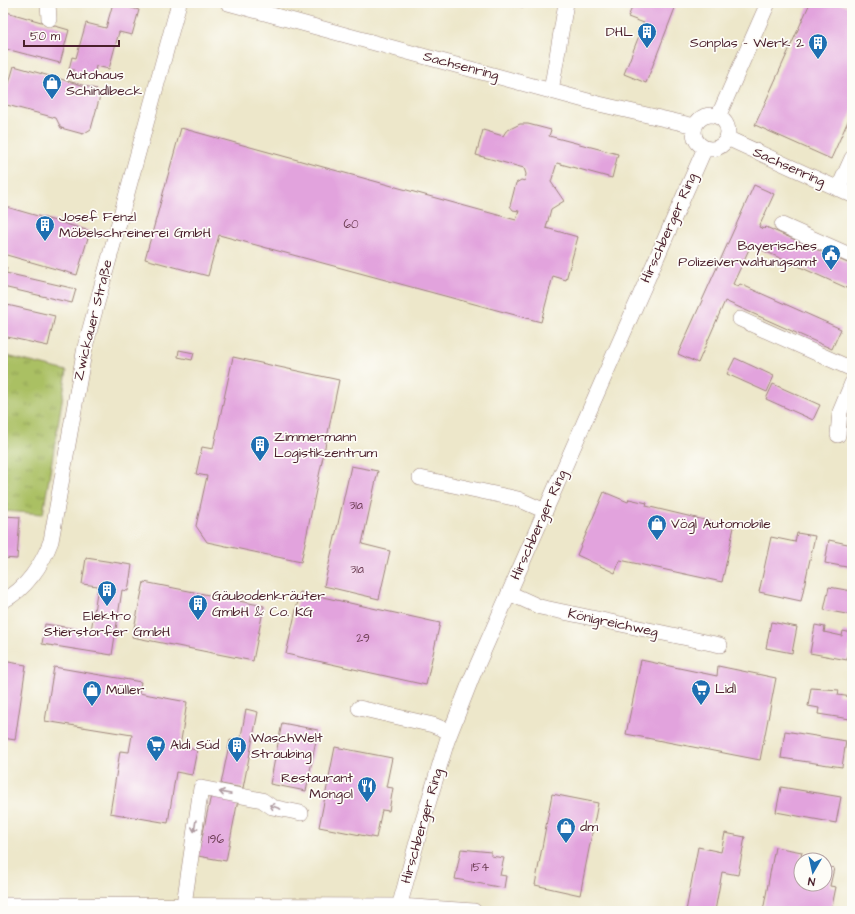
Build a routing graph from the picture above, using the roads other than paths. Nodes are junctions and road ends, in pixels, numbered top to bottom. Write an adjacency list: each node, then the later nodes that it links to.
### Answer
1 (48, 3): 6 (street)
2 (179, 3): 24 (street, Zwickauer Straße)
3 (228, 3): 7 (street, Sachsenring)
4 (566, 3): 7 (street)
5 (768, 3): 8 (street)
6 (49, 19)
7 (551, 91): 9 (street, Sachsenring)
8 (718, 117): 9 (street); 10 (street)
9 (695, 126): 11 (street)
10 (727, 138): 11 (street); 13 (street, Sachsenring)
11 (705, 148): 22 (street, Hirschberger Ring)
12 (852, 158): 13 (street)
13 (838, 189): 14 (street, Sachsenring)
14 (852, 196)
15 (782, 225): 16 (street)
16 (852, 256)
17 (740, 319): 18 (street)
18 (852, 369)
19 (852, 383): 20 (street)
20 (838, 435)
21 (420, 478): 22 (street)
22 (545, 511): 23 (street, Hirschberger Ring)
23 (509, 594): 25 (street, Königreichweg); 27 (street, Hirschberger Ring)
24 (3, 602)
25 (720, 645)
26 (359, 708): 27 (street)
27 (450, 732): 30 (street, Hirschberger Ring)
28 (301, 813): 31 (street, one-way to 31)
29 (3, 905): 31 (street)
30 (398, 908): 31 (street); 32 (street)
31 (183, 909)
32 (474, 911)

